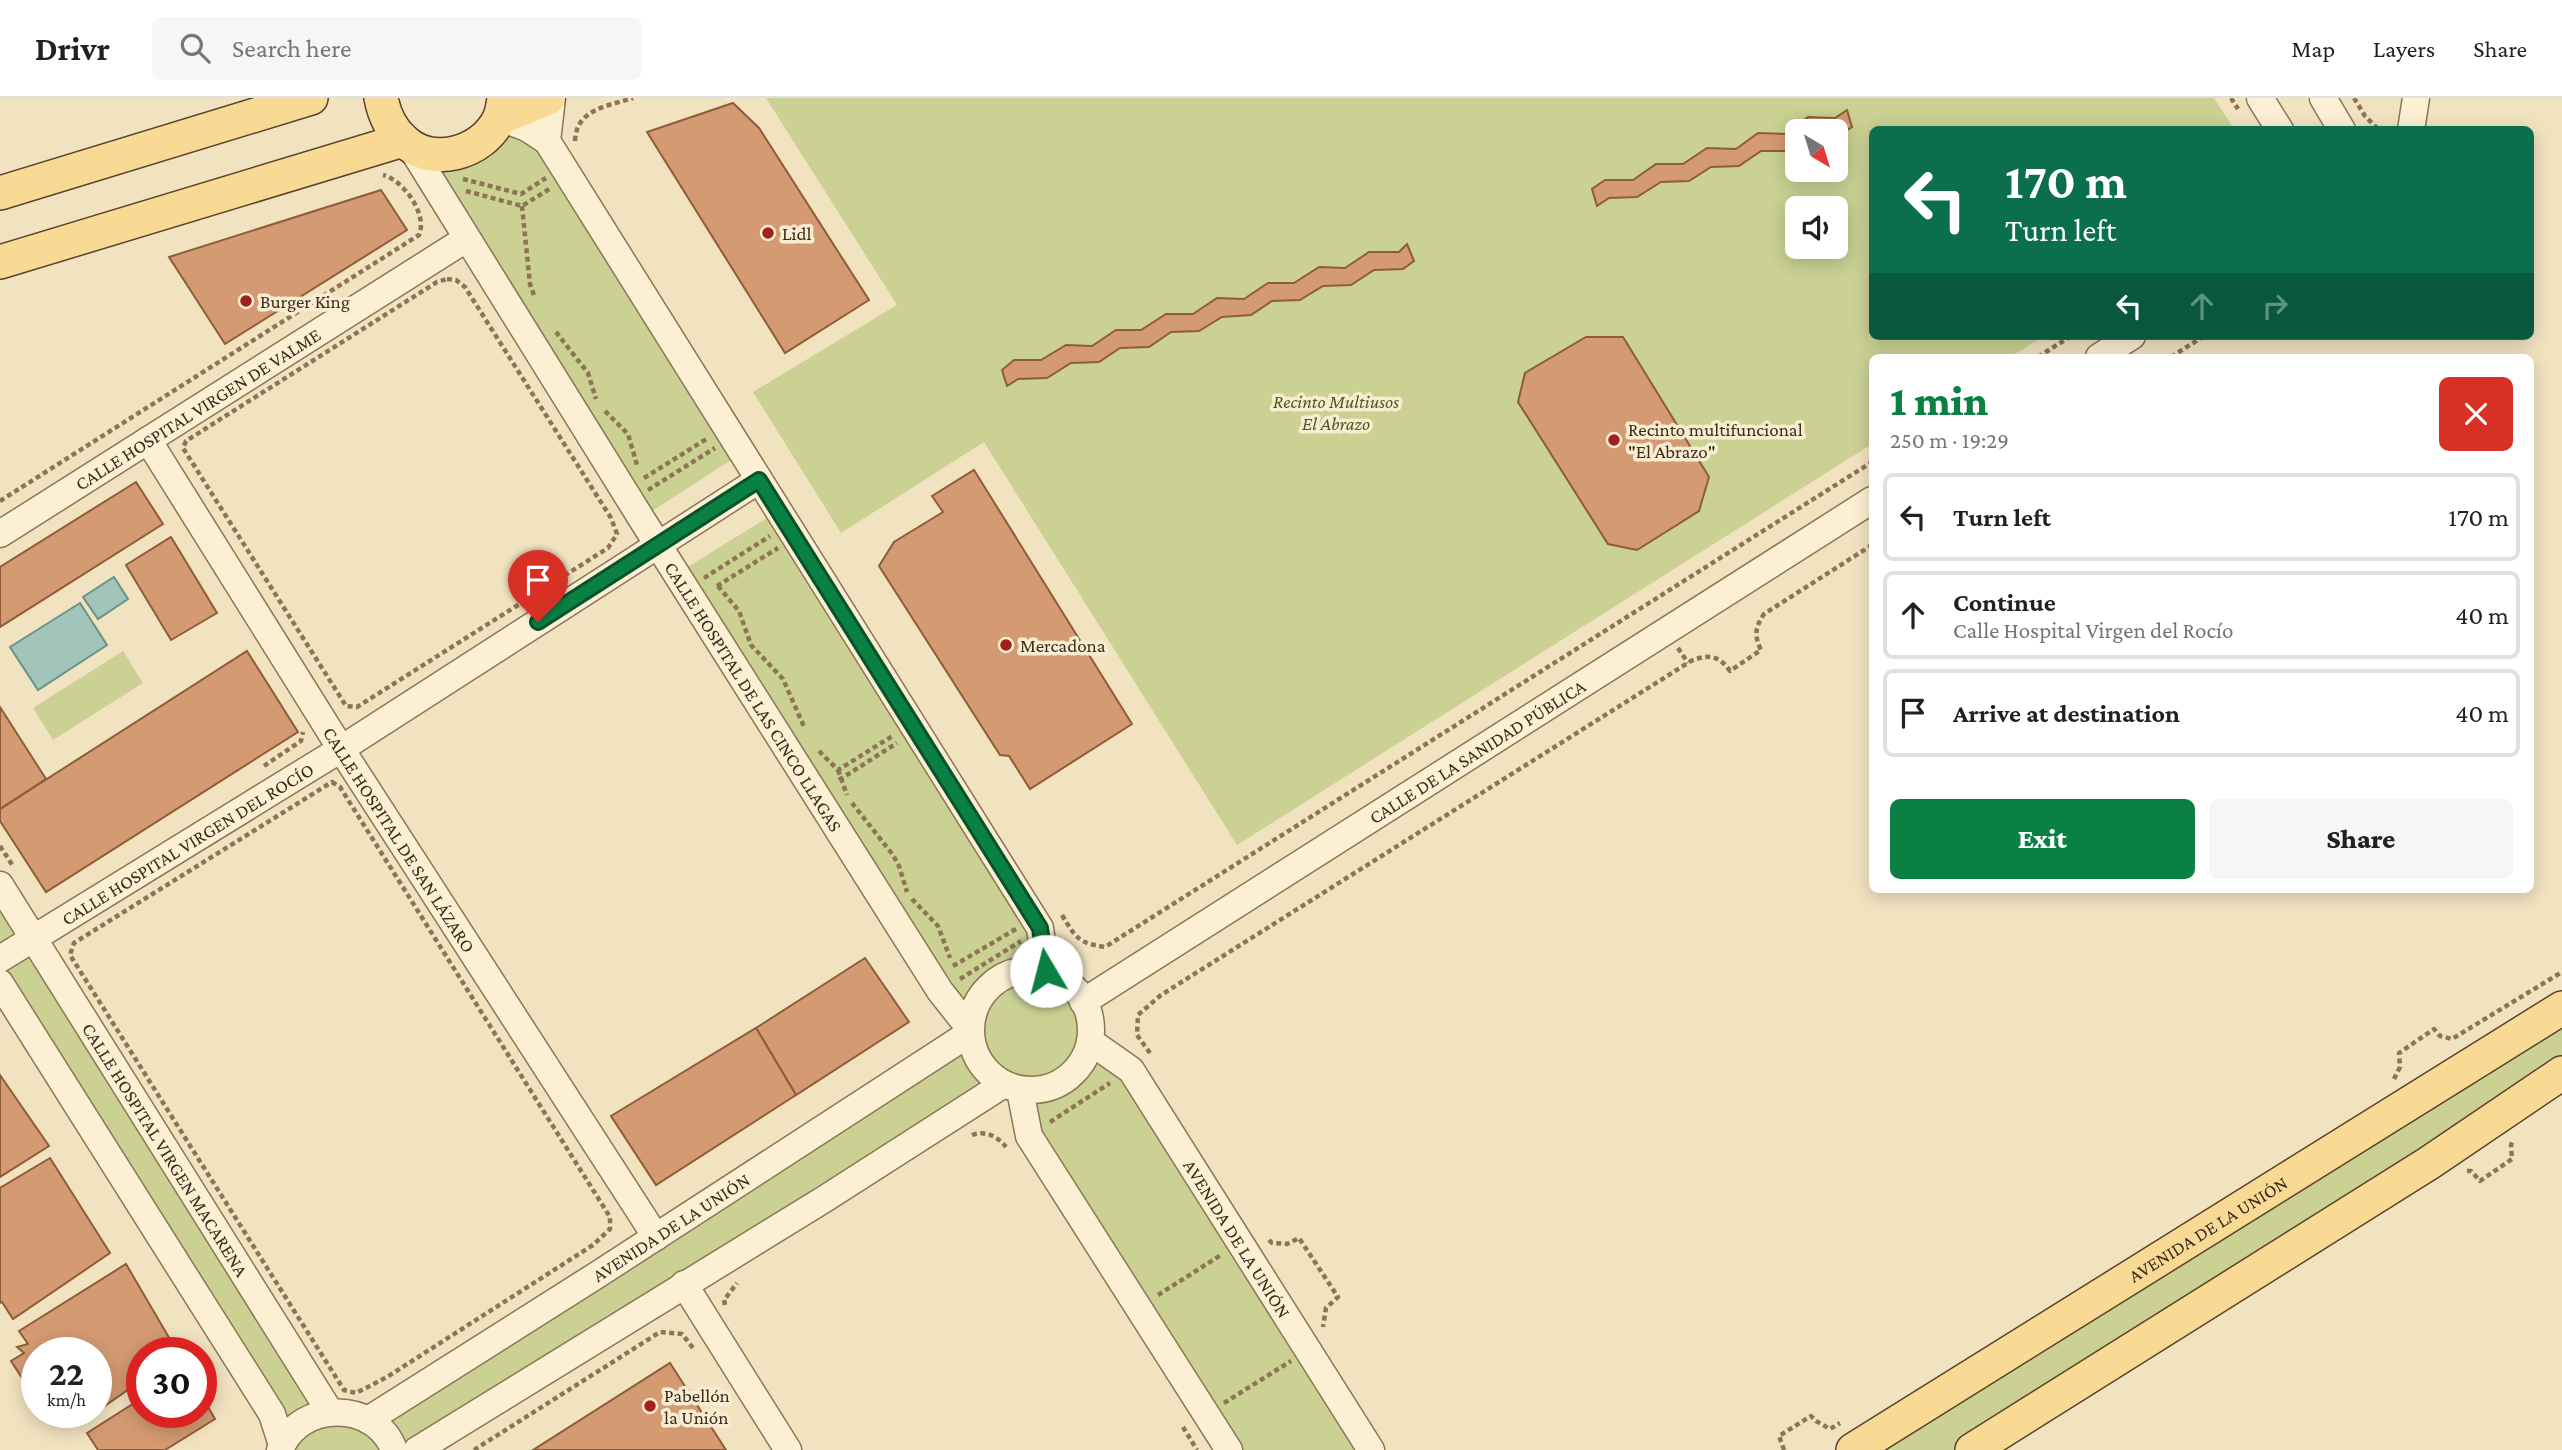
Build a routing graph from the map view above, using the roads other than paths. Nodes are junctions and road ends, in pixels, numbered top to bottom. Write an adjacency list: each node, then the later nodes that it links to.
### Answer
1 (311, 98): 13 (main road)
2 (381, 98): 12 (main road)
3 (550, 98): 7 (main road); 11 (street)
4 (2260, 98): 8 (street)
5 (2322, 98): 9 (street)
6 (2416, 98): 10 (street)
7 (502, 108): 11 (street); 12 (main road)
8 (2278, 126)
9 (2340, 126)
10 (2412, 126)
11 (547, 141): 19 (street)
12 (406, 143): 14 (street, CALLE HOSPITAL DE LAS CINCO LLAGAS); 15 (main road)
13 (0, 193)
14 (466, 239): 18 (street, CALLE HOSPITAL VIRGEN DE VALME); 22 (street, CALLE HOSPITAL DE LAS CINCO LLAGAS)
15 (0, 262)
16 (2126, 340): 17 (street)
17 (2104, 354)
18 (148, 440): 21 (street, CALLE HOSPITAL VIRGEN DE VALME); 23 (street, CALLE HOSPITAL DE SAN LÁZARO)
19 (759, 480): 22 (street, CALLE HOSPITAL VIRGEN DEL ROCÍO); 27 (street)
20 (1869, 502): 29 (street, CALLE DE LA SANIDAD PÚBLICA)
21 (0, 534)
22 (657, 545): 23 (street, CALLE HOSPITAL VIRGEN DEL ROCÍO); 31 (street, CALLE HOSPITAL DE LAS CINCO LLAGAS)
23 (341, 749): 25 (street, CALLE HOSPITAL VIRGEN DEL ROCÍO); 35 (street, CALLE HOSPITAL DE SAN LÁZARO)
24 (0, 885): 25 (street, CALLE HOSPITAL VIRGEN MACARENA)
25 (34, 939): 26 (street, CALLE HOSPITAL VIRGEN DEL ROCÍO); 37 (street, CALLE HOSPITAL VIRGEN MACARENA)
26 (0, 959)
27 (1046, 971): 29 (street); 31 (street)
28 (0, 983): 40 (street)
29 (1083, 1002): 32 (street)
30 (2562, 1008): 39 (main road, AVENIDA DE LA UNIÓN)
31 (970, 1031): 34 (street); 35 (street, AVENIDA DE LA UNIÓN)
32 (1091, 1042): 34 (street); 45 (street, AVENIDA DE LA UNIÓN)
33 (2562, 1073): 46 (main road)
34 (1012, 1087): 36 (street); 44 (street)
35 (656, 1237): 38 (street, AVENIDA DE LA UNIÓN)
36 (684, 1284): 42 (street); 43 (street)
37 (330, 1412): 38 (street); 40 (street)
38 (368, 1420): 41 (street)
39 (1847, 1436)
40 (281, 1447)
41 (394, 1450)
42 (417, 1450)
43 (788, 1450)
44 (1229, 1450)
45 (1371, 1450)
46 (1972, 1450)

